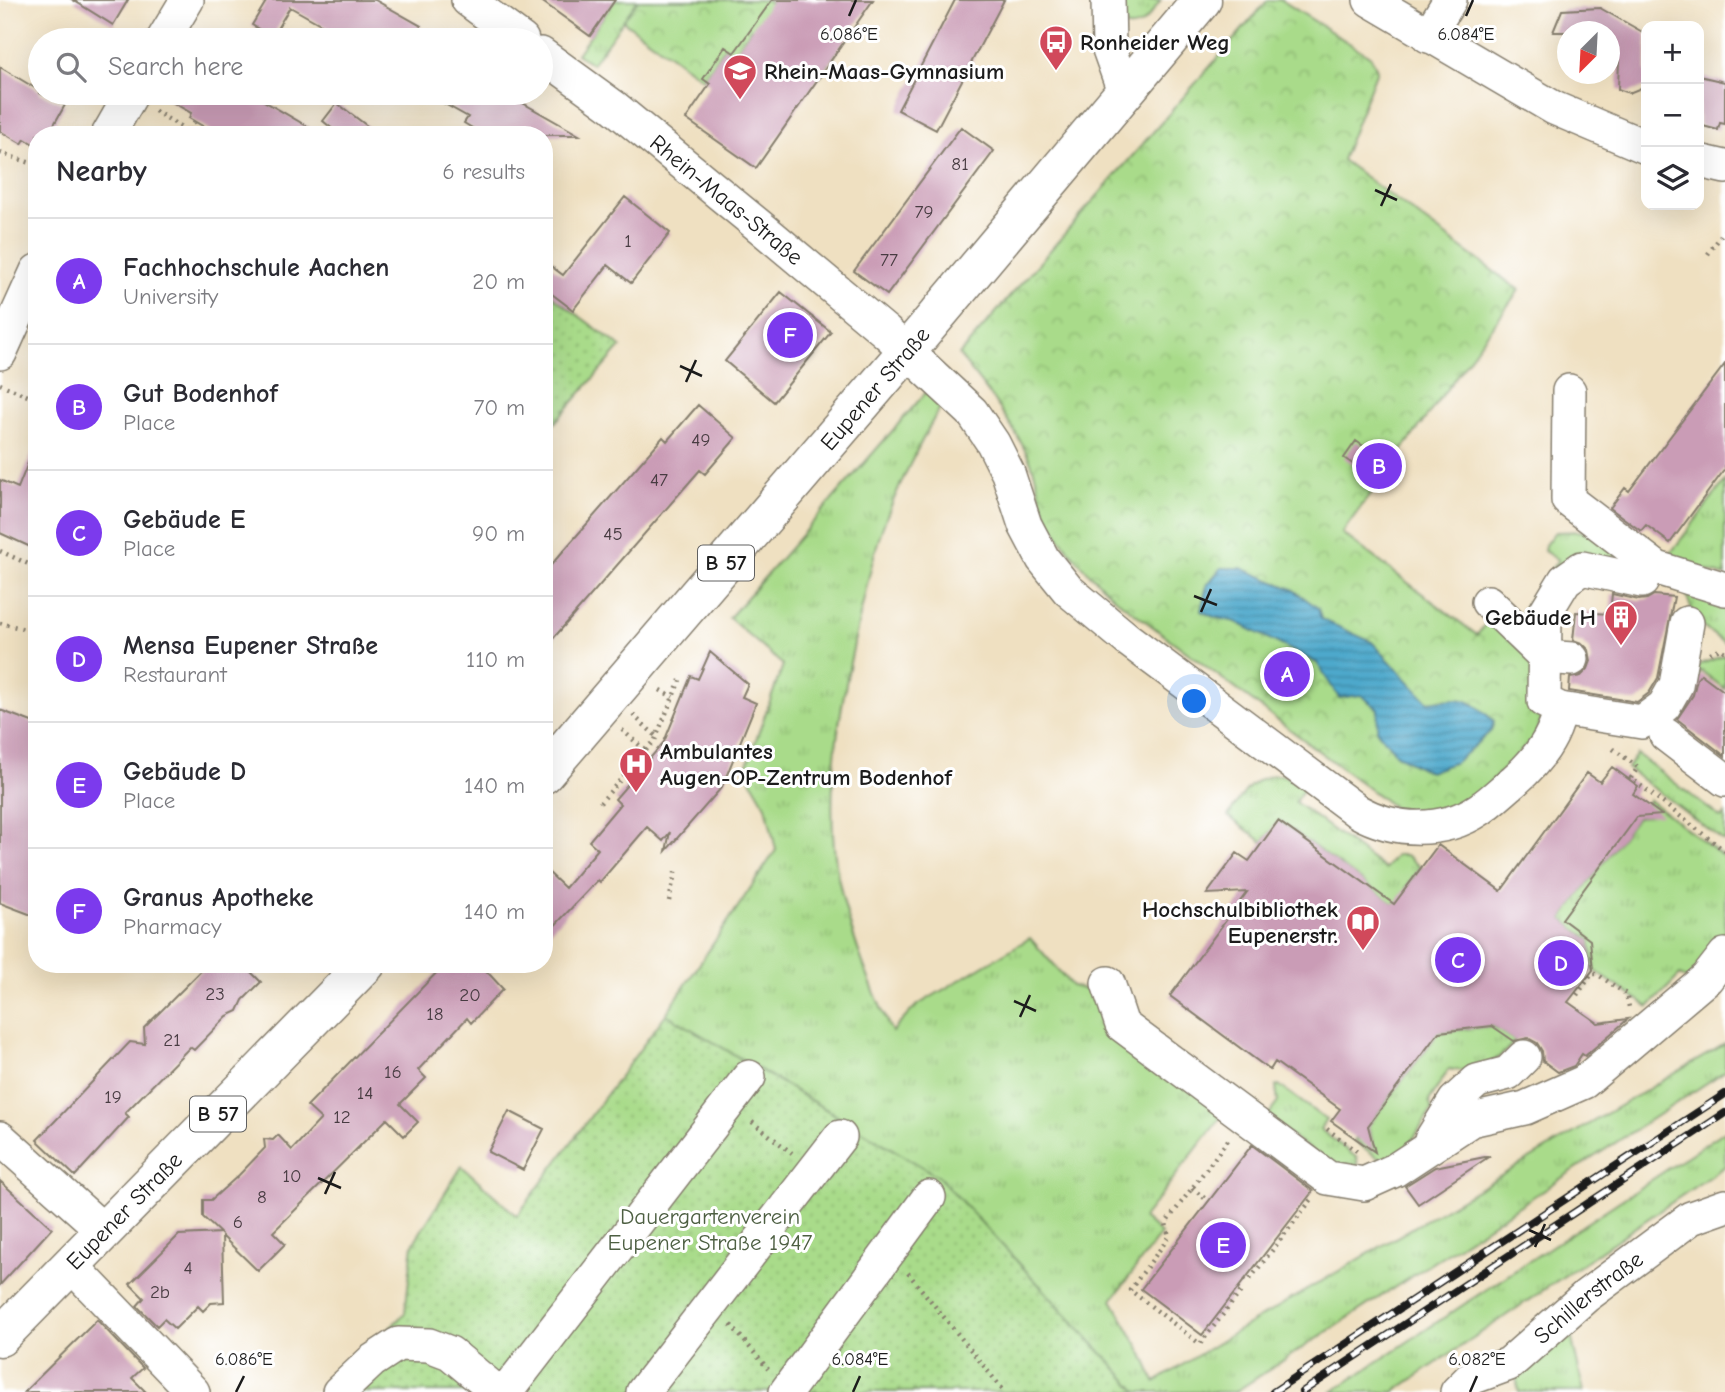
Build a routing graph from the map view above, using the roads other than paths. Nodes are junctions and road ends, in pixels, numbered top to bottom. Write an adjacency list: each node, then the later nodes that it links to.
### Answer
1 (187, 0): 7 (street)
2 (468, 0): 8 (street)
3 (1108, 0): 11 (street)
4 (1202, 0): 11 (main road, Eupener Straße / B 57)
5 (1370, 0): 9 (street)
6 (1450, 0): 9 (street)
7 (170, 28)
8 (506, 28)
9 (1427, 36): 14 (street)
10 (553, 63): 18 (street, Rhein-Maas-Straße)
11 (1125, 94): 18 (main road, Eupener Straße / B 57)
12 (125, 105): 13 (street)
13 (113, 126)
14 (1641, 145)
15 (1704, 162): 16 (street)
16 (1725, 167)
17 (28, 291): 19 (street)
18 (907, 351): 26 (street, Rhein-Maas-Straße); 28 (main road, Eupener Straße / B 57)
19 (0, 353)
20 (1569, 391): 22 (street)
21 (1642, 581): 25 (street)
22 (1725, 589)
23 (1488, 602): 25 (street)
24 (1680, 644): 26 (street)
25 (1558, 658): 26 (street)
26 (1560, 709)
27 (1666, 734): 29 (street)
28 (553, 764)
29 (1725, 780)
30 (1725, 955): 37 (street)
31 (357, 973): 40 (main road, Eupener Straße / B 57)
32 (1108, 983): 37 (street)
33 (1524, 1057): 37 (street)
34 (749, 1077): 46 (street)
35 (841, 1137): 47 (street)
36 (0, 1138): 40 (street)
37 (1426, 1149)
38 (929, 1197): 48 (street)
39 (1725, 1206): 49 (street, Schillerstraße)
40 (103, 1230): 41 (main road, Eupener Straße / B 57)
41 (70, 1264): 42 (main road, Eupener Straße / B 57); 43 (street)
42 (0, 1337)
43 (193, 1392)
44 (339, 1392): 45 (street)
45 (497, 1392)
46 (506, 1392)
47 (643, 1392)
48 (786, 1392)
49 (1457, 1392)

